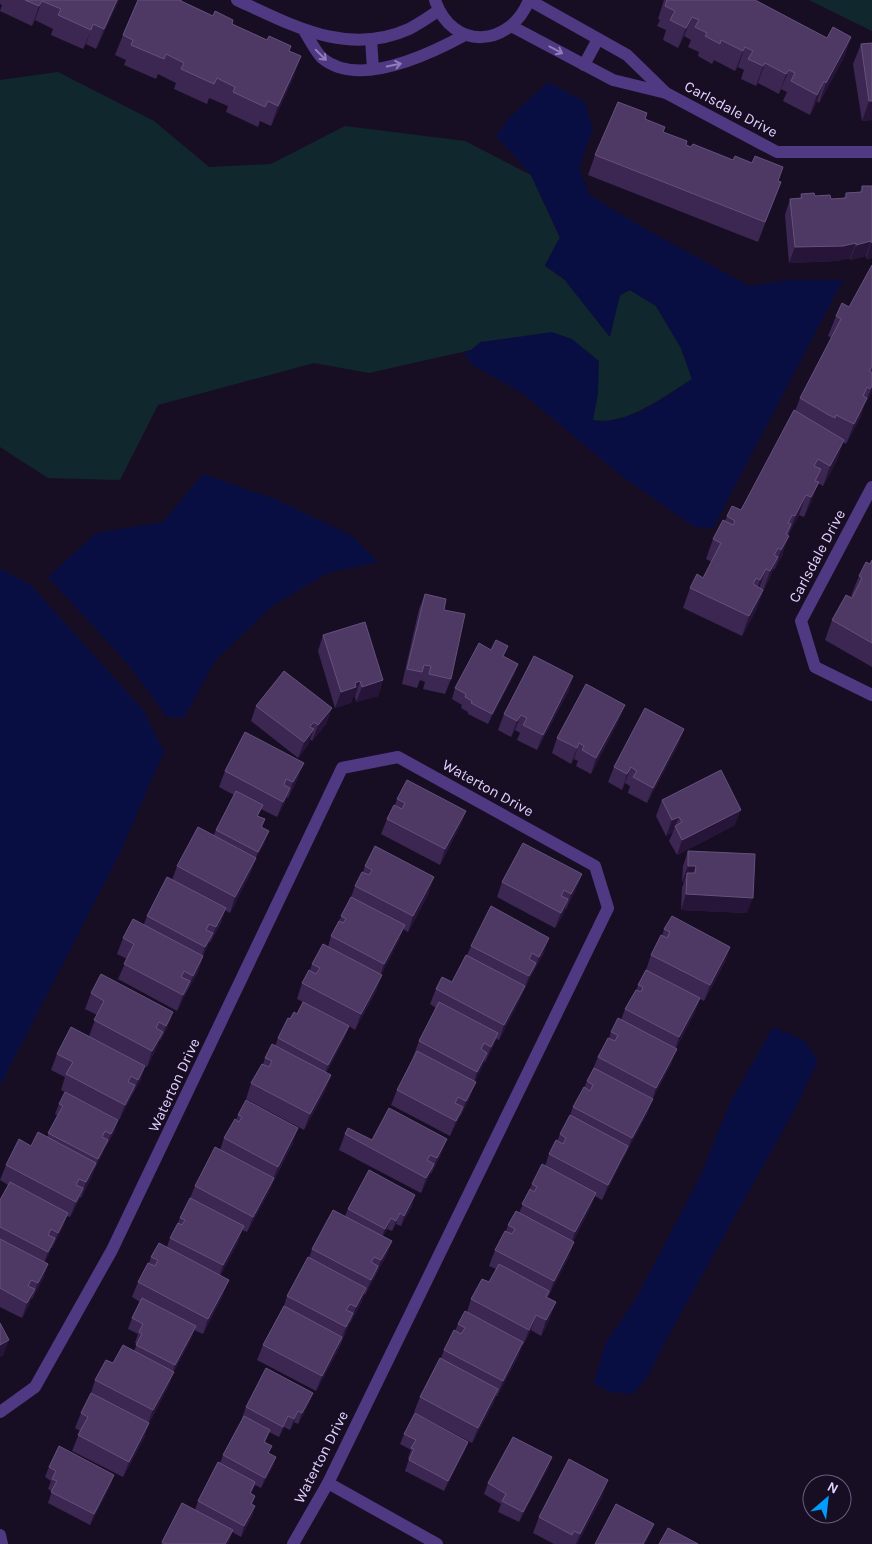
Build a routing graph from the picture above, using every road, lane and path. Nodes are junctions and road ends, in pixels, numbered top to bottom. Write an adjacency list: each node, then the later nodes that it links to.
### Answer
1 (237, 0): 5 (street)
2 (529, 0): 4 (street); 8 (street, Carlsdale Drive)
3 (436, 6): 6 (street); 7 (street)
4 (513, 27): 6 (street); 9 (street, Carlsdale Drive, one-way to 9)
5 (306, 32): 7 (street); 10 (street, one-way to 10)
6 (465, 34): 10 (street, one-way to 6)
7 (371, 38): 10 (street)
8 (598, 39): 9 (street); 11 (street, Carlsdale Drive)
9 (584, 65): 11 (street, Carlsdale Drive)
10 (373, 69)
11 (666, 93): 12 (street, Carlsdale Drive)
12 (872, 152)
13 (872, 487): 14 (street, Carlsdale Drive)
14 (872, 695)
15 (0, 1412): 16 (street, Waterton Drive)
16 (328, 1483): 19 (street, Waterton Drive); 20 (street)
17 (0, 1535): 18 (street)
18 (2, 1544)
19 (293, 1544)
20 (437, 1544)

